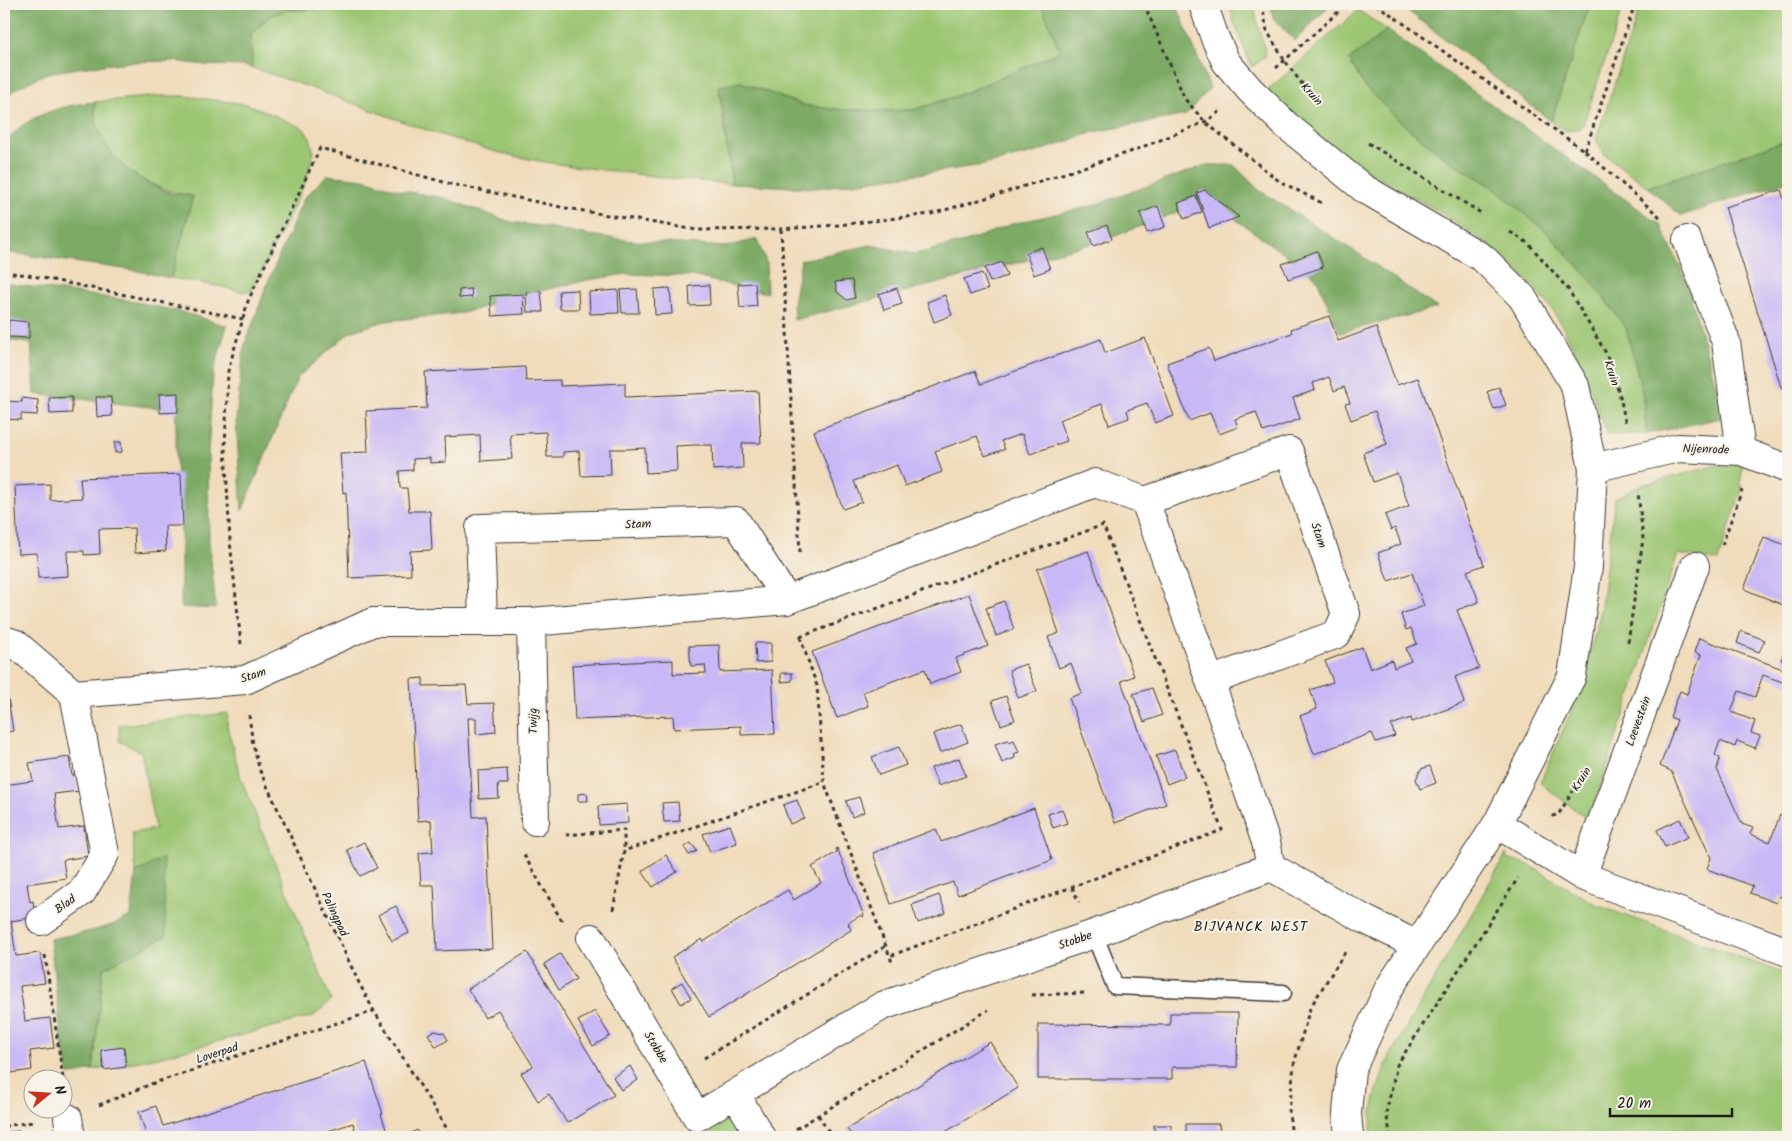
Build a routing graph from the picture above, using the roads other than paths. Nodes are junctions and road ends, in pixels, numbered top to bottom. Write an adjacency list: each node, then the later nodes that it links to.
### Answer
1 (1203, 4): 4 (street)
2 (1687, 240): 3 (street)
3 (1747, 453): 4 (street, Nijenrode); 5 (street, Nijenrode)
4 (1593, 468): 15 (street)
5 (1788, 469)
6 (1145, 501): 8 (street, Stam); 12 (street); 12 (street, Stam)
7 (1695, 566): 17 (street, Loevestein)
8 (794, 597): 9 (street, Stam); 10 (street, Stam)
9 (483, 622): 10 (street, Stam); 13 (street, Stam)
10 (531, 622): 14 (street, Twijg)
11 (4, 640): 13 (street)
12 (1210, 680): 16 (street)
13 (74, 694): 18 (street, Blad)
14 (535, 821)
15 (1497, 824): 17 (street); 21 (street)
16 (1271, 867): 19 (street, Stobbe); 21 (street)
17 (1582, 876): 22 (street)
18 (41, 921)
19 (1094, 934): 23 (lane); 24 (street, Stobbe)
20 (591, 938): 24 (street, Stobbe)
21 (1417, 945): 26 (street)
22 (1788, 952)
23 (1282, 993)
24 (735, 1094): 25 (street)
25 (761, 1137)
26 (1349, 1137)

